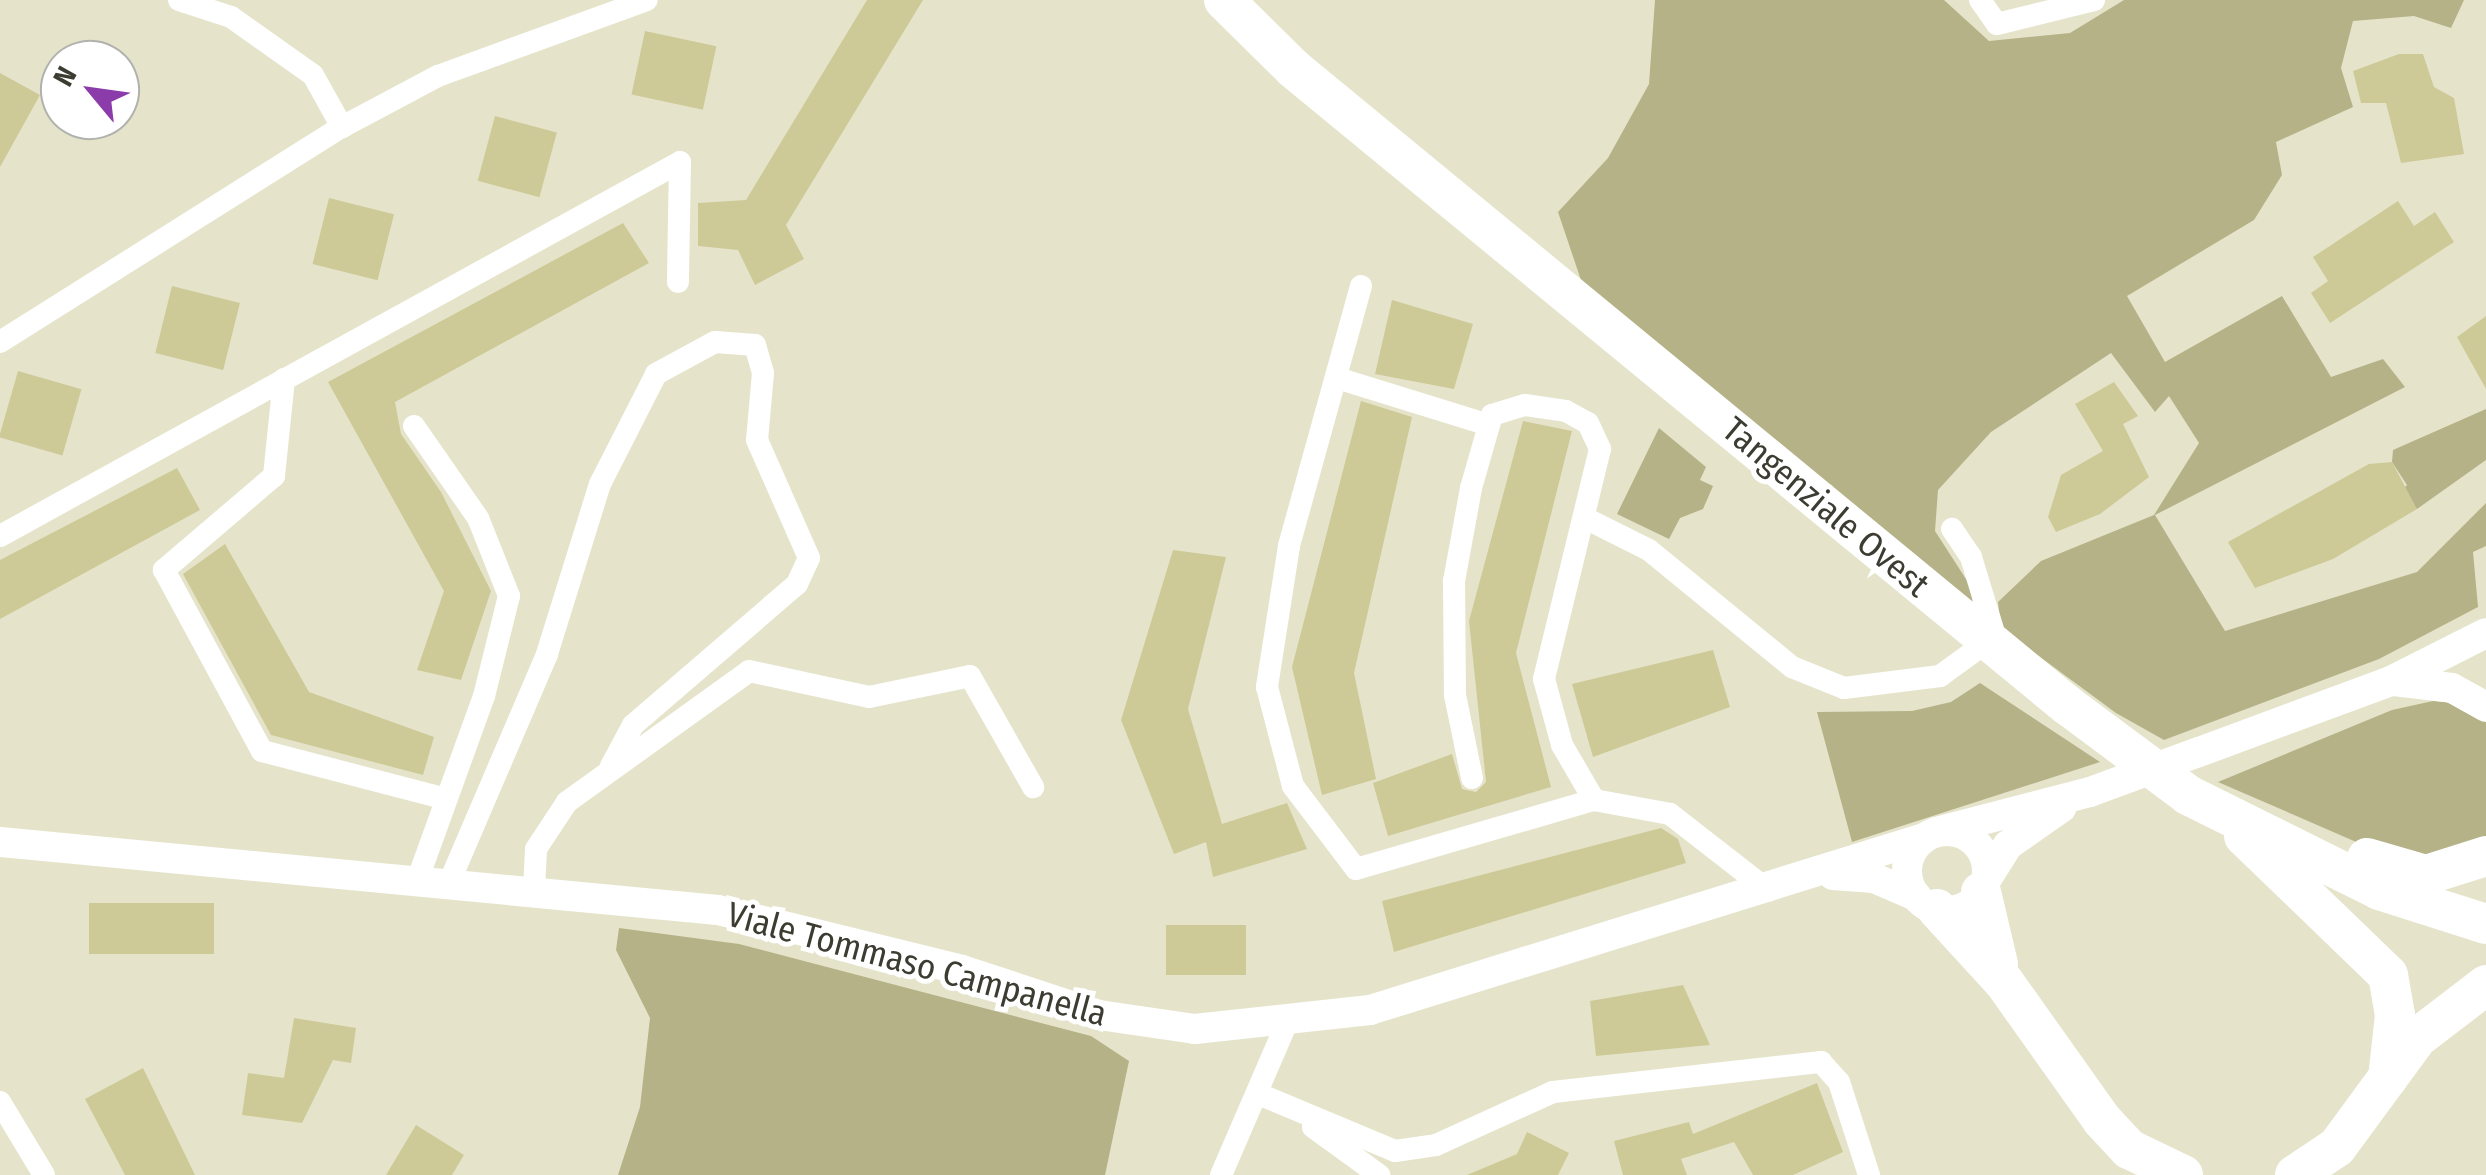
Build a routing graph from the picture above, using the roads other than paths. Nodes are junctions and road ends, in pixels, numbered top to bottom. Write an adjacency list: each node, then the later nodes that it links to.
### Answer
1 (179, 0): 6 (street)
2 (647, 0): 6 (street)
3 (1224, 0): 26 (highway, Tangenziale Ovest)
4 (1980, 0): 5 (street)
5 (2094, 0)
6 (342, 126): 9 (street)
7 (678, 282): 11 (street)
8 (1361, 286): 10 (street)
9 (0, 342)
10 (1337, 378): 12 (street); 25 (street)
11 (284, 379): 16 (street); 24 (street)
12 (1489, 424): 14 (street); 21 (street)
13 (414, 426): 24 (street)
14 (1587, 519): 15 (street); 25 (street)
15 (1952, 529)
16 (0, 536)
17 (2486, 633): 18 (street, Viale Tommaso Campanella)
18 (2392, 681): 19 (street); 23 (street, Viale Tommaso Campanella)
19 (2486, 707)
20 (611, 766): 22 (street); 32 (street); 34 (street)
21 (1472, 778)
22 (1033, 787)
23 (2090, 792): 27 (street, Viale Tommaso Campanella); 33 (street, Viale Tommaso Campanella)
24 (446, 799): 31 (street)
25 (1594, 800): 35 (street)
26 (2234, 822): 29 (highway); 37 (highway, Tangenziale Ovest); 41 (highway)
27 (1930, 835): 30 (street, Viale Tommaso Campanella); 33 (street); 36 (street)
28 (0, 842): 31 (street, Viale Tommaso Campanella)
29 (2486, 856)
30 (1815, 875): 35 (street, Viale Tommaso Campanella); 36 (street, Viale Tommaso Campanella)
31 (417, 881): 32 (street, Viale Tommaso Campanella)
32 (449, 883): 34 (street, Viale Tommaso Campanella)
33 (1984, 886): 36 (street); 38 (highway)
34 (534, 890): 40 (street, Viale Tommaso Campanella)
35 (1769, 892): 40 (street, Viale Tommaso Campanella)
36 (1926, 903): 38 (highway)
37 (2486, 924)
38 (2004, 982): 48 (highway)
39 (2486, 985): 41 (highway)
40 (1288, 1020): 42 (street)
41 (2388, 1078): 49 (highway)
42 (1269, 1098): 45 (street); 46 (street); 47 (street)
43 (3, 1114): 44 (street)
44 (44, 1175)
45 (1221, 1175)
46 (1379, 1175)
47 (1869, 1175)
48 (2183, 1175)
49 (2296, 1175)

